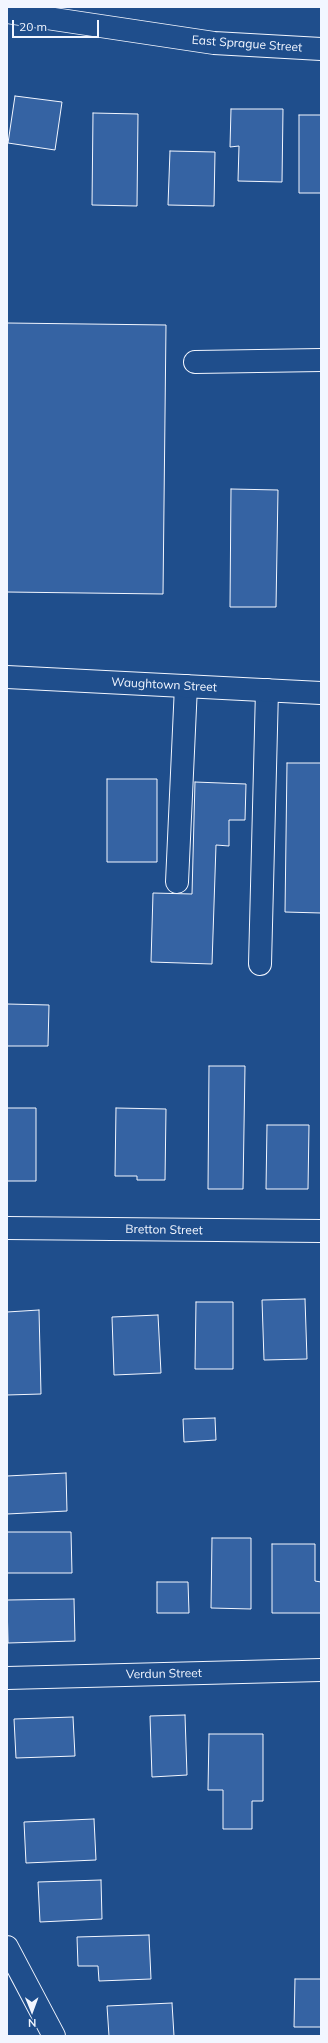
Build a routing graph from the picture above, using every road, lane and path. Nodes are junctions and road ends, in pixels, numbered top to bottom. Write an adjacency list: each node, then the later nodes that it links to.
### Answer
1 (7, 12): 2 (street, East Sprague Street)
2 (321, 49)
3 (321, 360): 4 (street)
4 (195, 362)
5 (7, 677): 6 (street, Waughtown Street)
6 (186, 686): 7 (street, Waughtown Street); 9 (street)
7 (267, 690): 8 (street, Waughtown Street); 10 (street)
8 (321, 693)
9 (176, 882)
10 (260, 964)
11 (7, 1228): 12 (street, Bretton Street)
12 (321, 1231)
13 (321, 1670): 14 (street, Verdun Street)
14 (7, 1678)
15 (7, 1947): 16 (street)
16 (54, 2036)

